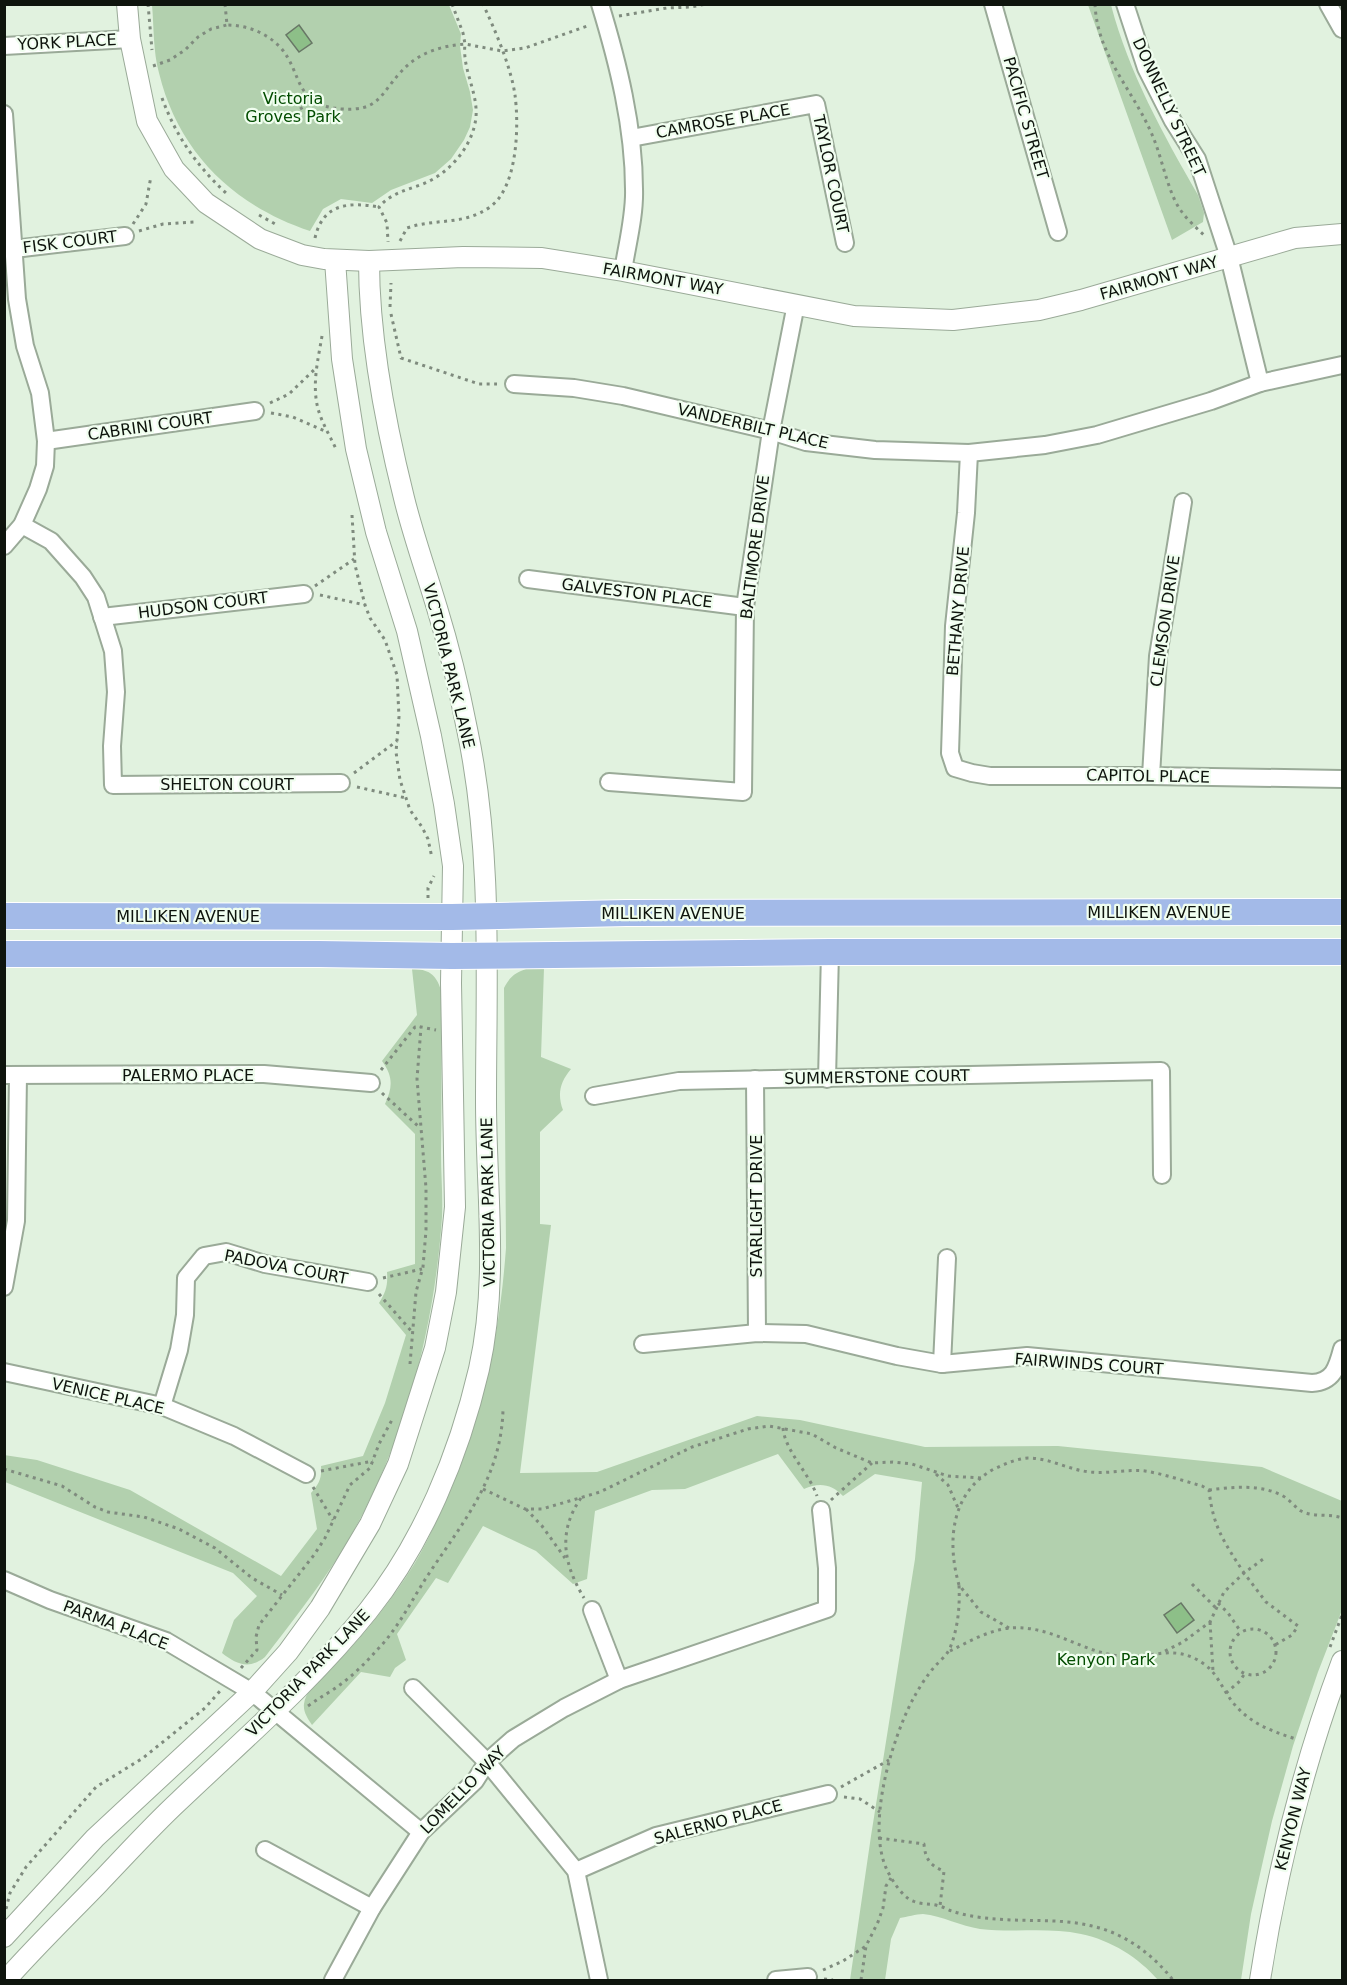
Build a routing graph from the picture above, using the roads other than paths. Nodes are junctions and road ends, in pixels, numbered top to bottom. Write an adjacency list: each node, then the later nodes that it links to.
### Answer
1 (127, 4): 7 (street, FAIRMONT WAY)
2 (600, 4): 11 (street)
3 (993, 4): 12 (street, PACIFIC STREET)
4 (1125, 4): 17 (street, DONNELLY STREET)
5 (1328, 4): 6 (street)
6 (1342, 29)
7 (130, 39): 8 (street, YORK PLACE); 18 (street, FAIRMONT WAY)
8 (4, 46)
9 (816, 104): 11 (street, CAMROSE PLACE); 15 (street, TAYLOR COURT)
10 (4, 114): 16 (street)
11 (631, 138): 20 (street)
12 (1058, 232)
13 (1342, 234): 17 (street, FAIRMONT WAY)
14 (125, 236): 16 (street, FISK COURT)
15 (845, 243)
16 (14, 249): 27 (street)
17 (1229, 257): 21 (street, FAIRMONT WAY); 23 (street, DONNELLY STREET)
18 (335, 260): 19 (street, FAIRMONT WAY); 44 (street, VICTORIA PARK LANE)
19 (369, 261): 20 (street, FAIRMONT WAY); 43 (street, VICTORIA PARK LANE)
20 (623, 271): 21 (street, FAIRMONT WAY)
21 (796, 304): 26 (street, BALTIMORE DRIVE)
22 (1342, 365): 23 (street, VANDERBILT PLACE)
23 (1260, 383): 28 (street, VANDERBILT PLACE)
24 (514, 384): 26 (street, VANDERBILT PLACE)
25 (255, 411): 27 (street, CABRINI COURT)
26 (771, 431): 28 (street, VANDERBILT PLACE); 34 (street, BALTIMORE DRIVE)
27 (46, 441): 30 (street)
28 (969, 453): 36 (street, BETHANY DRIVE)
29 (1183, 502): 37 (street, CLEMSON DRIVE)
30 (22, 525): 31 (street); 35 (street)
31 (4, 546)
32 (528, 579): 34 (street, GALVESTON PLACE)
33 (304, 594): 35 (street, HUDSON COURT)
34 (745, 607): 39 (street, BALTIMORE DRIVE)
35 (102, 617): 40 (street, SHELTON COURT)
36 (955, 768): 37 (street, CAPITOL PLACE)
37 (1151, 776): 38 (street, CAPITOL PLACE)
38 (1342, 779)
39 (609, 782)
40 (341, 783)
41 (1342, 912): 43 (main road, MILLIKEN AVENUE)
42 (4, 916): 44 (main road, MILLIKEN AVENUE)
43 (486, 916): 44 (main road, MILLIKEN AVENUE); 49 (street, VICTORIA PARK LANE)
44 (440, 917): 48 (street, VICTORIA PARK LANE)
45 (830, 952): 46 (main road); 49 (main road); 52 (street)
46 (1342, 952)
47 (4, 954): 48 (main road)
48 (452, 956): 49 (main road); 72 (street, VICTORIA PARK LANE)
49 (486, 956): 73 (street, VICTORIA PARK LANE)
50 (11, 1075): 53 (street, PALERMO PLACE); 58 (street)
51 (755, 1079): 52 (street, SUMMERSTONE COURT); 54 (street, SUMMERSTONE COURT); 59 (street, STARLIGHT DRIVE)
52 (827, 1079): 55 (street, SUMMERSTONE COURT)
53 (371, 1083)
54 (594, 1096)
55 (1162, 1175)
56 (947, 1258): 62 (street)
57 (368, 1282): 64 (street, PADOVA COURT)
58 (4, 1287)
59 (757, 1333): 60 (street, FAIRWINDS COURT); 62 (street, FAIRWINDS COURT)
60 (642, 1344)
61 (1342, 1349): 62 (street, FAIRWINDS COURT)
62 (942, 1364)
63 (4, 1372): 64 (street, VENICE PLACE)
64 (162, 1406): 65 (street, VENICE PLACE)
65 (306, 1474)
66 (821, 1509): 70 (street, LOMELLO WAY)
67 (4, 1580): 72 (street, PARMA PLACE)
68 (592, 1610): 70 (street)
69 (1342, 1661): 86 (street, KENYON WAY)
70 (619, 1680): 74 (street, LOMELLO WAY)
71 (413, 1688): 74 (street)
72 (252, 1692): 73 (street, PARMA PLACE); 80 (street, VICTORIA PARK LANE)
73 (283, 1717): 76 (street, PARMA PLACE); 81 (street, VICTORIA PARK LANE)
74 (487, 1762): 76 (street, LOMELLO WAY); 78 (street)
75 (828, 1794): 78 (street, SALERNO PLACE)
76 (421, 1832): 79 (street, LOMELLO WAY)
77 (265, 1850): 79 (street)
78 (576, 1871): 84 (street)
79 (372, 1908): 83 (street, LOMELLO WAY)
80 (4, 1937)
81 (9, 1969)
82 (808, 1977): 85 (street)
83 (333, 1980)
84 (599, 1980)
85 (776, 1980)
86 (1260, 1980)

